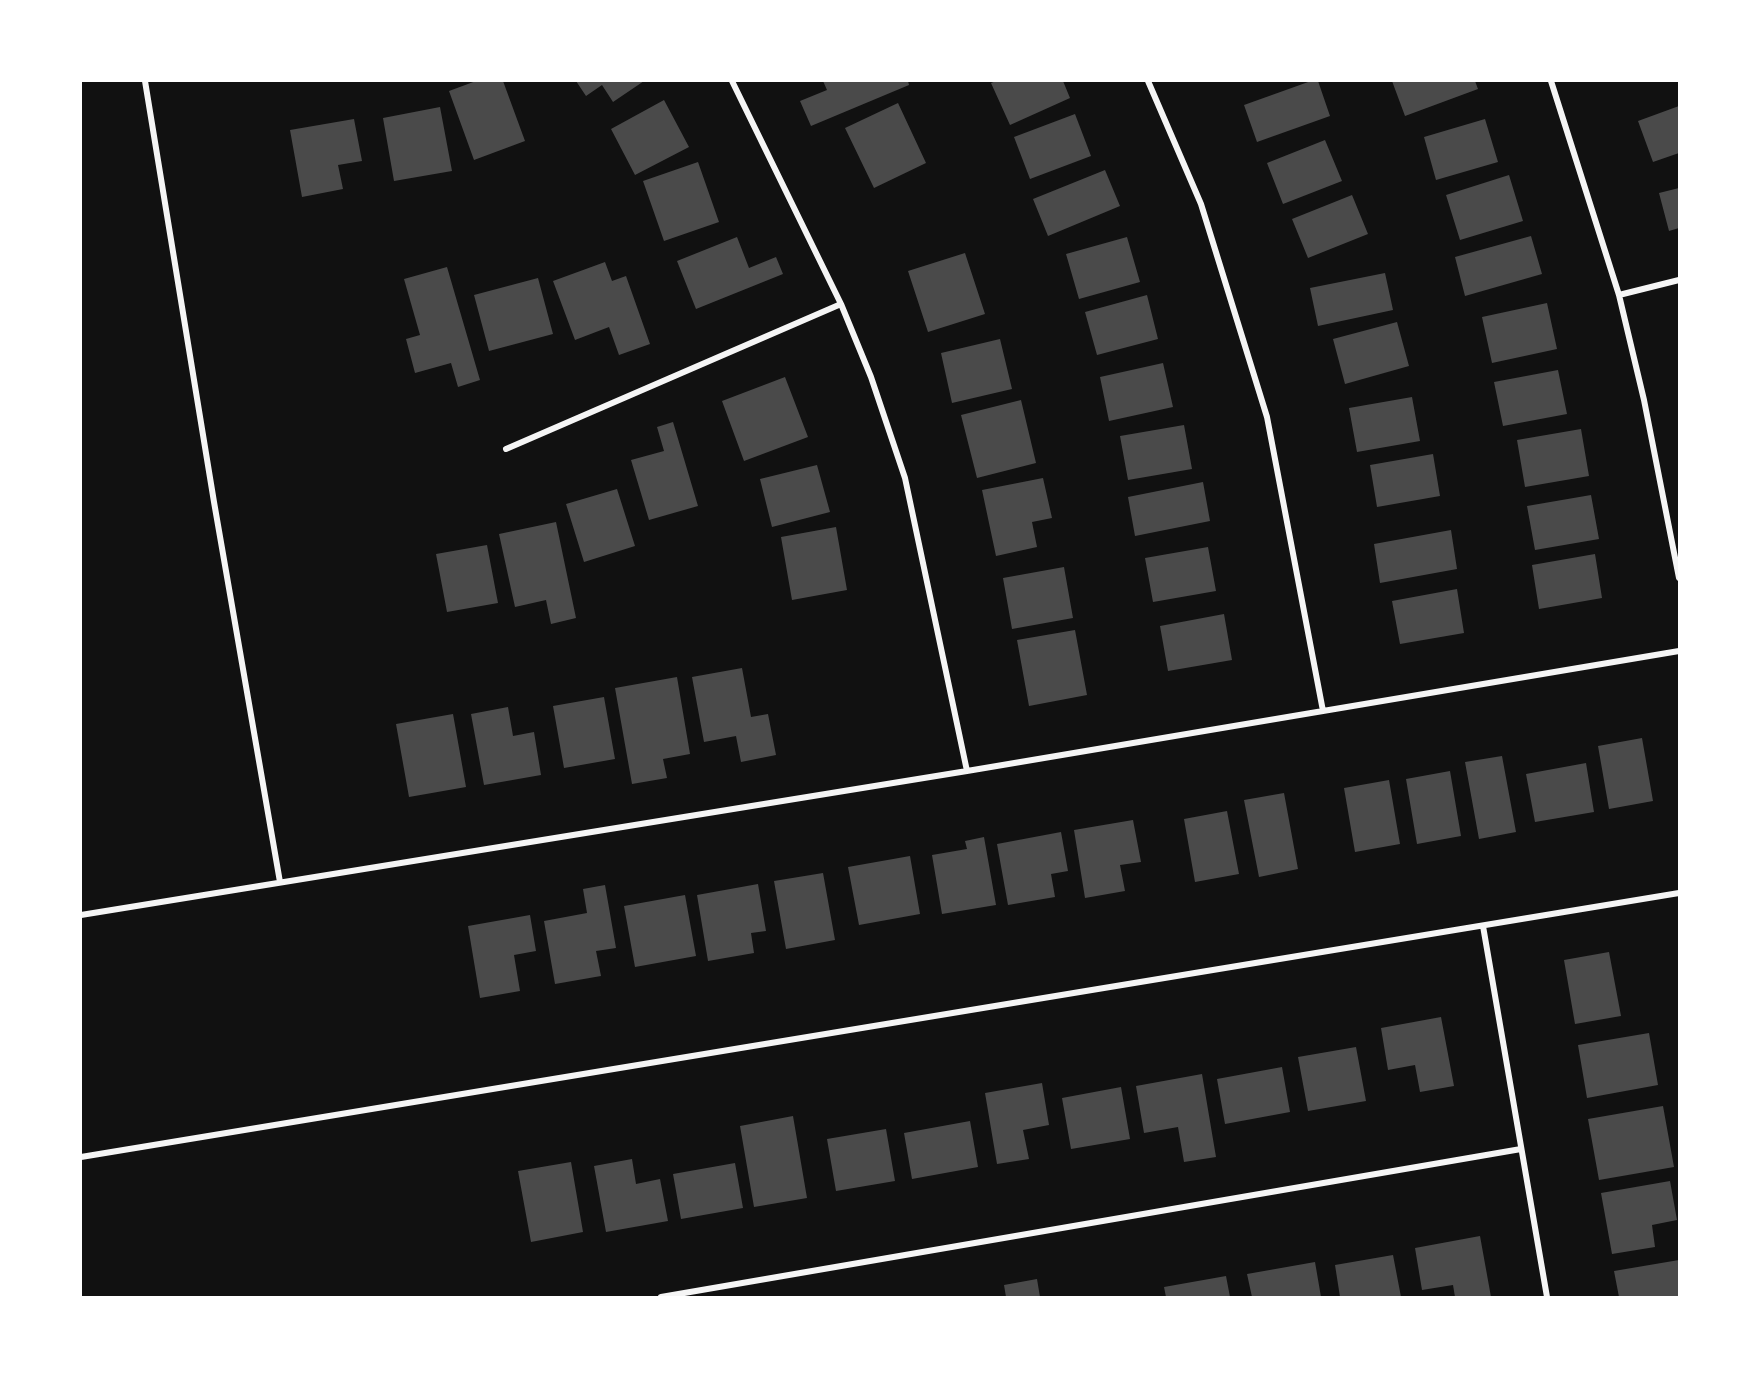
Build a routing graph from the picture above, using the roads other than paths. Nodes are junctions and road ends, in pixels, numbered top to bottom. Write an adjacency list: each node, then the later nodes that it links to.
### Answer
1 (145, 81): 13 (street)
2 (732, 81): 7 (street)
3 (1148, 81): 11 (street)
4 (1551, 81): 6 (street)
5 (1679, 280): 6 (street)
6 (1619, 295): 9 (street)
7 (841, 304): 8 (street); 12 (street)
8 (506, 449)
9 (1679, 579)
10 (1679, 651): 11 (street)
11 (1323, 711): 12 (street)
12 (967, 771): 13 (street)
13 (280, 882): 15 (street)
14 (1679, 893): 16 (street)
15 (81, 915)
16 (1483, 926): 17 (street); 18 (street)
17 (1521, 1149): 19 (street); 20 (street)
18 (81, 1157)
19 (661, 1297)
20 (1547, 1297)

